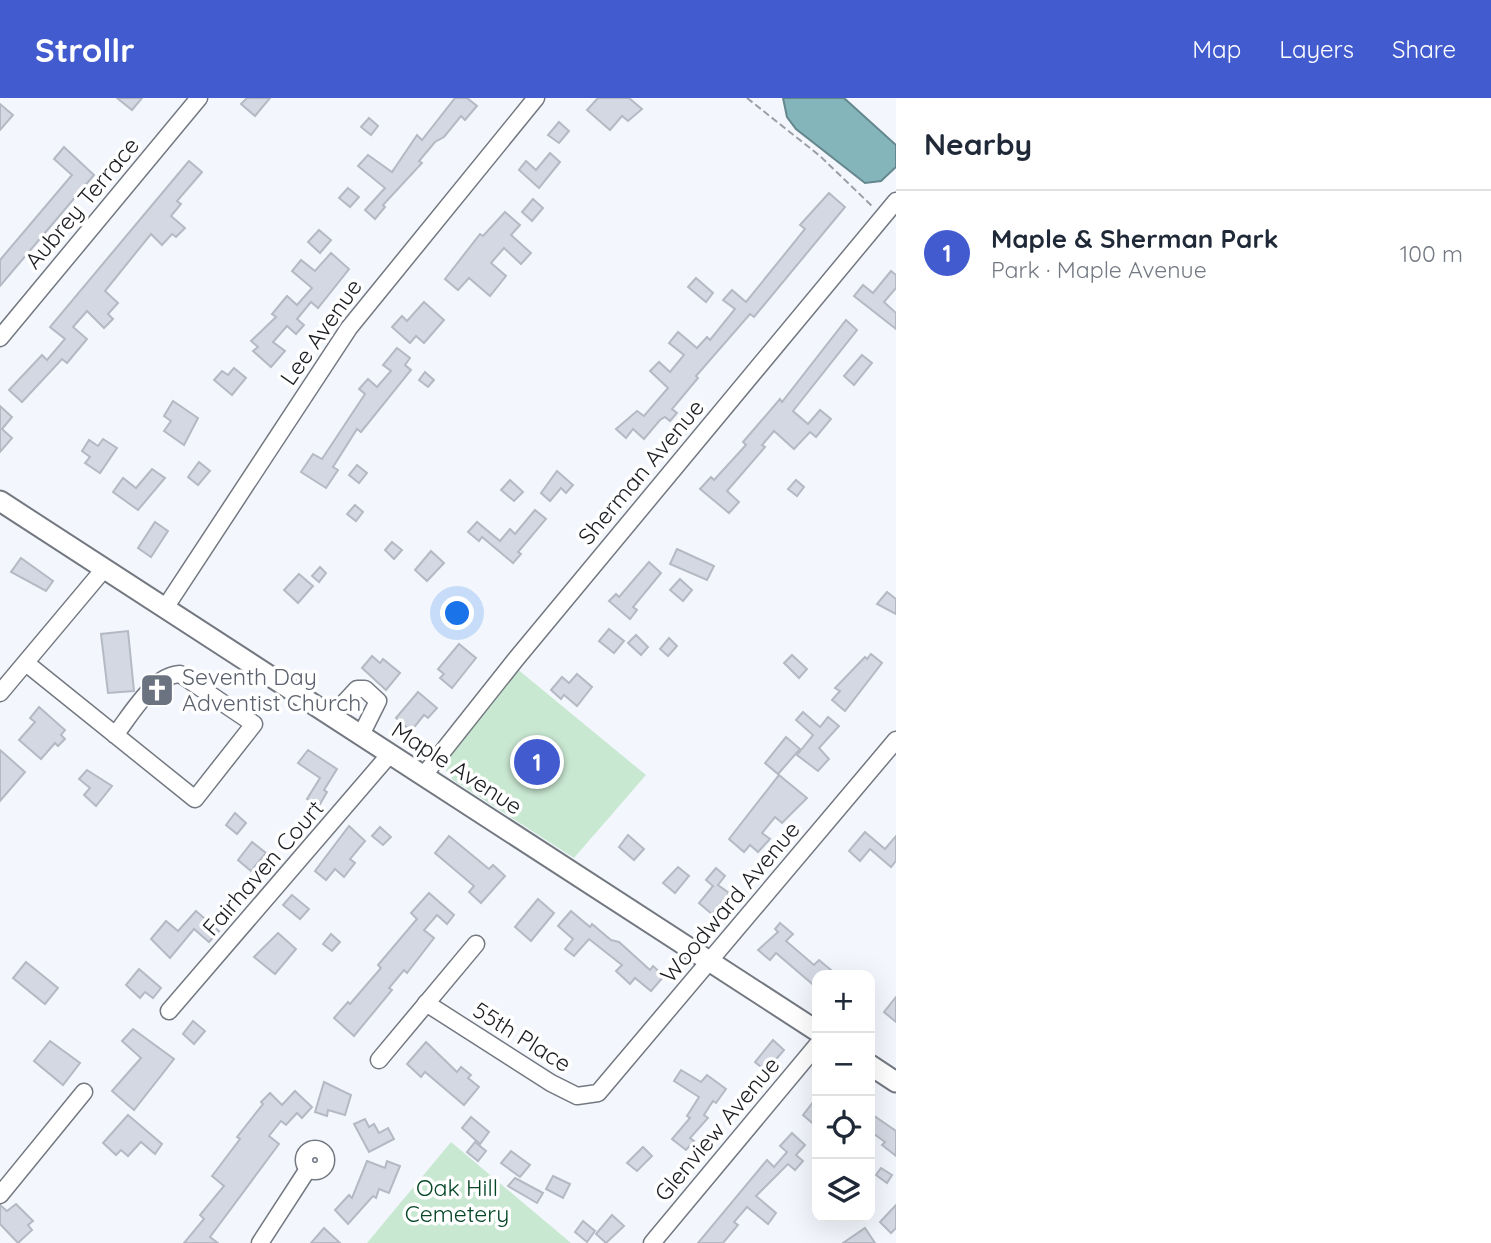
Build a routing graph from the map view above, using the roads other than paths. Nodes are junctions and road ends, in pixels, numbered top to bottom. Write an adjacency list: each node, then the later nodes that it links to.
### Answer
1 (199, 98): 4 (street, Aubrey Terrace)
2 (536, 98): 7 (street, Lee Avenue)
3 (889, 210): 15 (street, Sherman Avenue)
4 (0, 338)
5 (0, 501): 6 (main road, Maple Avenue)
6 (104, 569): 7 (main road, Maple Avenue); 8 (street)
7 (165, 608): 10 (main road, Maple Avenue)
8 (26, 663): 9 (street); 12 (street)
9 (0, 693)
10 (332, 716): 11 (main road, Maple Avenue); 11 (street)
11 (360, 734): 14 (main road, Maple Avenue)
12 (115, 735): 12 (street)
13 (896, 740): 17 (street, Woodward Avenue)
14 (390, 754): 15 (main road, Maple Avenue); 19 (street, Fairhaven Court)
15 (424, 775): 17 (main road, Maple Avenue)
16 (476, 944): 18 (street)
17 (711, 961): 20 (main road, Maple Avenue); 26 (street, Woodward Avenue)
18 (426, 1003): 22 (street); 26 (street, 55th Place)
19 (169, 1011)
20 (812, 1028)
21 (812, 1051): 30 (street, Glenview Avenue)
22 (379, 1060)
23 (875, 1068): 24 (main road)
24 (896, 1082)
25 (83, 1092): 28 (street)
26 (598, 1093)
27 (308, 1170): 29 (street)
28 (0, 1195)
29 (260, 1243)
30 (652, 1243)

